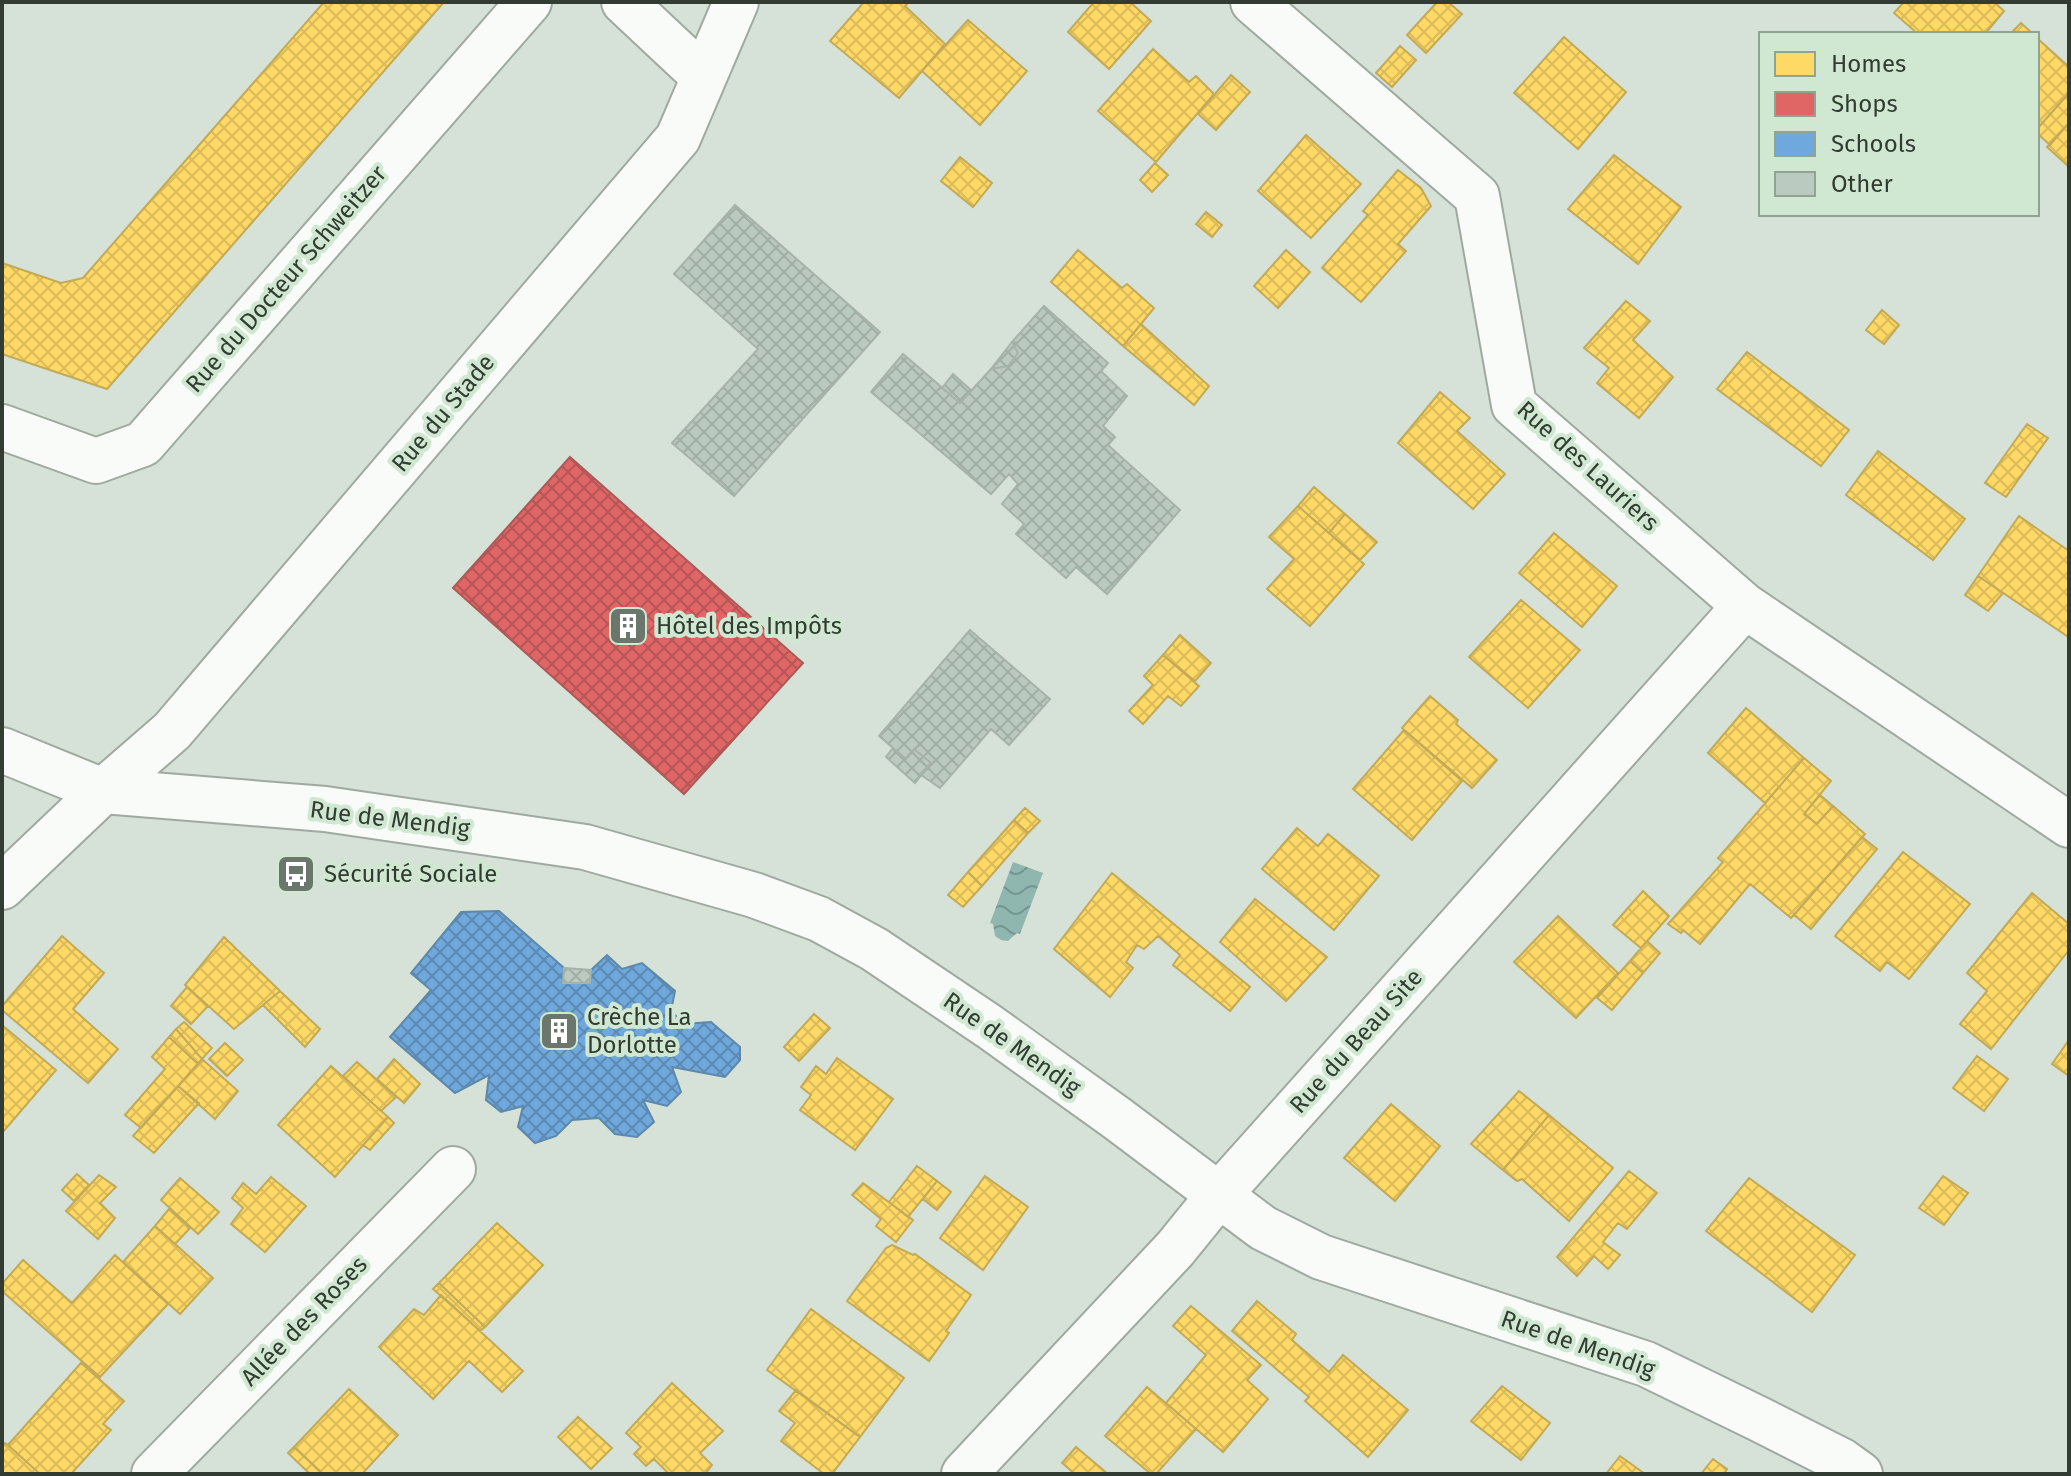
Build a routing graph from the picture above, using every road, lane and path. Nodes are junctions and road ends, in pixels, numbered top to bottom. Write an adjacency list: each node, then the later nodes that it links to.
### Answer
1 (529, 2): 6 (street, Rue du Docteur Schweitzer)
2 (624, 2): 5 (street)
3 (736, 2): 5 (street, Rue du Stade)
4 (1253, 2): 7 (street, Rue des Lauriers)
5 (704, 77): 9 (street, Rue du Stade)
6 (2, 427)
7 (1745, 606): 10 (street, Rue des Lauriers); 13 (street, Rue du Beau Site)
8 (2, 750): 9 (street, Rue de Mendig)
9 (103, 791): 11 (street, Rue du Stade); 13 (street, Rue de Mendig)
10 (2069, 825)
11 (2, 887)
12 (453, 1169): 14 (street, Allée des Roses)
13 (1218, 1196): 15 (street, Rue du Beau Site); 16 (street, Rue de Mendig)
14 (154, 1474)
15 (964, 1474)
16 (1860, 1474)

